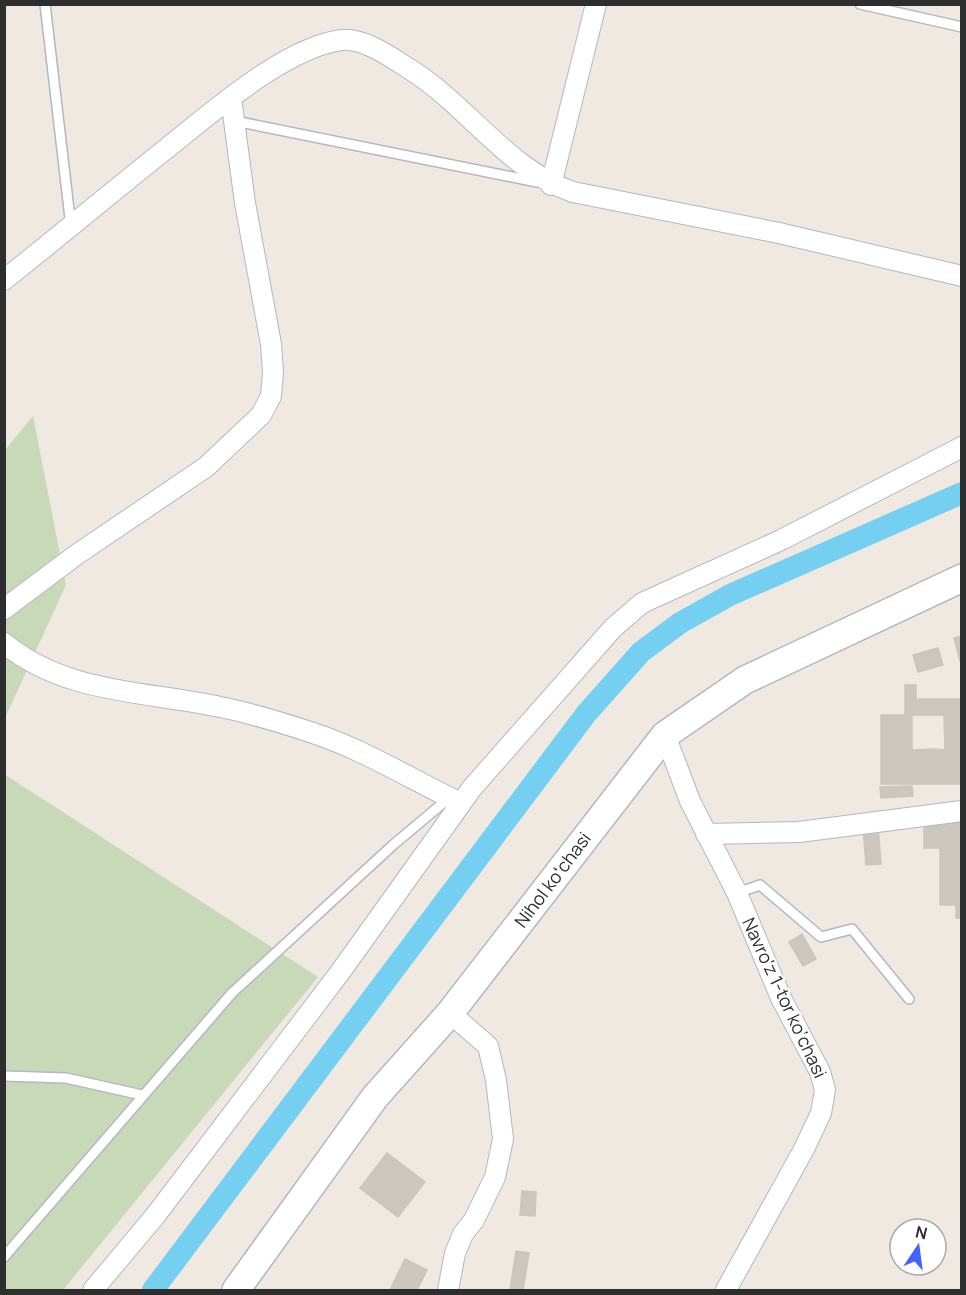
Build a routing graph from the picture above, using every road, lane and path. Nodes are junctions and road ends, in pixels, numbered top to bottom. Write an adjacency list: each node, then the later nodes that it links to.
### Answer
1 (45, 4): 8 (lane)
2 (596, 4): 7 (street)
3 (860, 4): 4 (lane)
4 (962, 27)
5 (231, 98): 6 (street); 7 (street); 8 (street)
6 (235, 121): 7 (lane); 13 (street)
7 (552, 185): 9 (street)
8 (71, 226): 10 (street)
9 (962, 276)
10 (4, 280)
11 (962, 447): 16 (street)
12 (962, 578): 15 (main road, Nihol koʻchasi)
13 (4, 609)
14 (4, 643): 16 (street)
15 (666, 735): 18 (street); 21 (main road, Nihol koʻchasi)
16 (455, 800): 23 (lane); 25 (street)
17 (962, 811): 18 (street)
18 (706, 834): 19 (street)
19 (737, 893): 20 (lane); 28 (street)
20 (909, 999)
21 (450, 1013): 26 (main road, Nihol koʻchasi); 27 (street)
22 (4, 1076): 23 (lane)
23 (141, 1095): 24 (lane)
24 (4, 1257)
25 (93, 1290)
26 (236, 1290)
27 (448, 1290)
28 (726, 1290)

